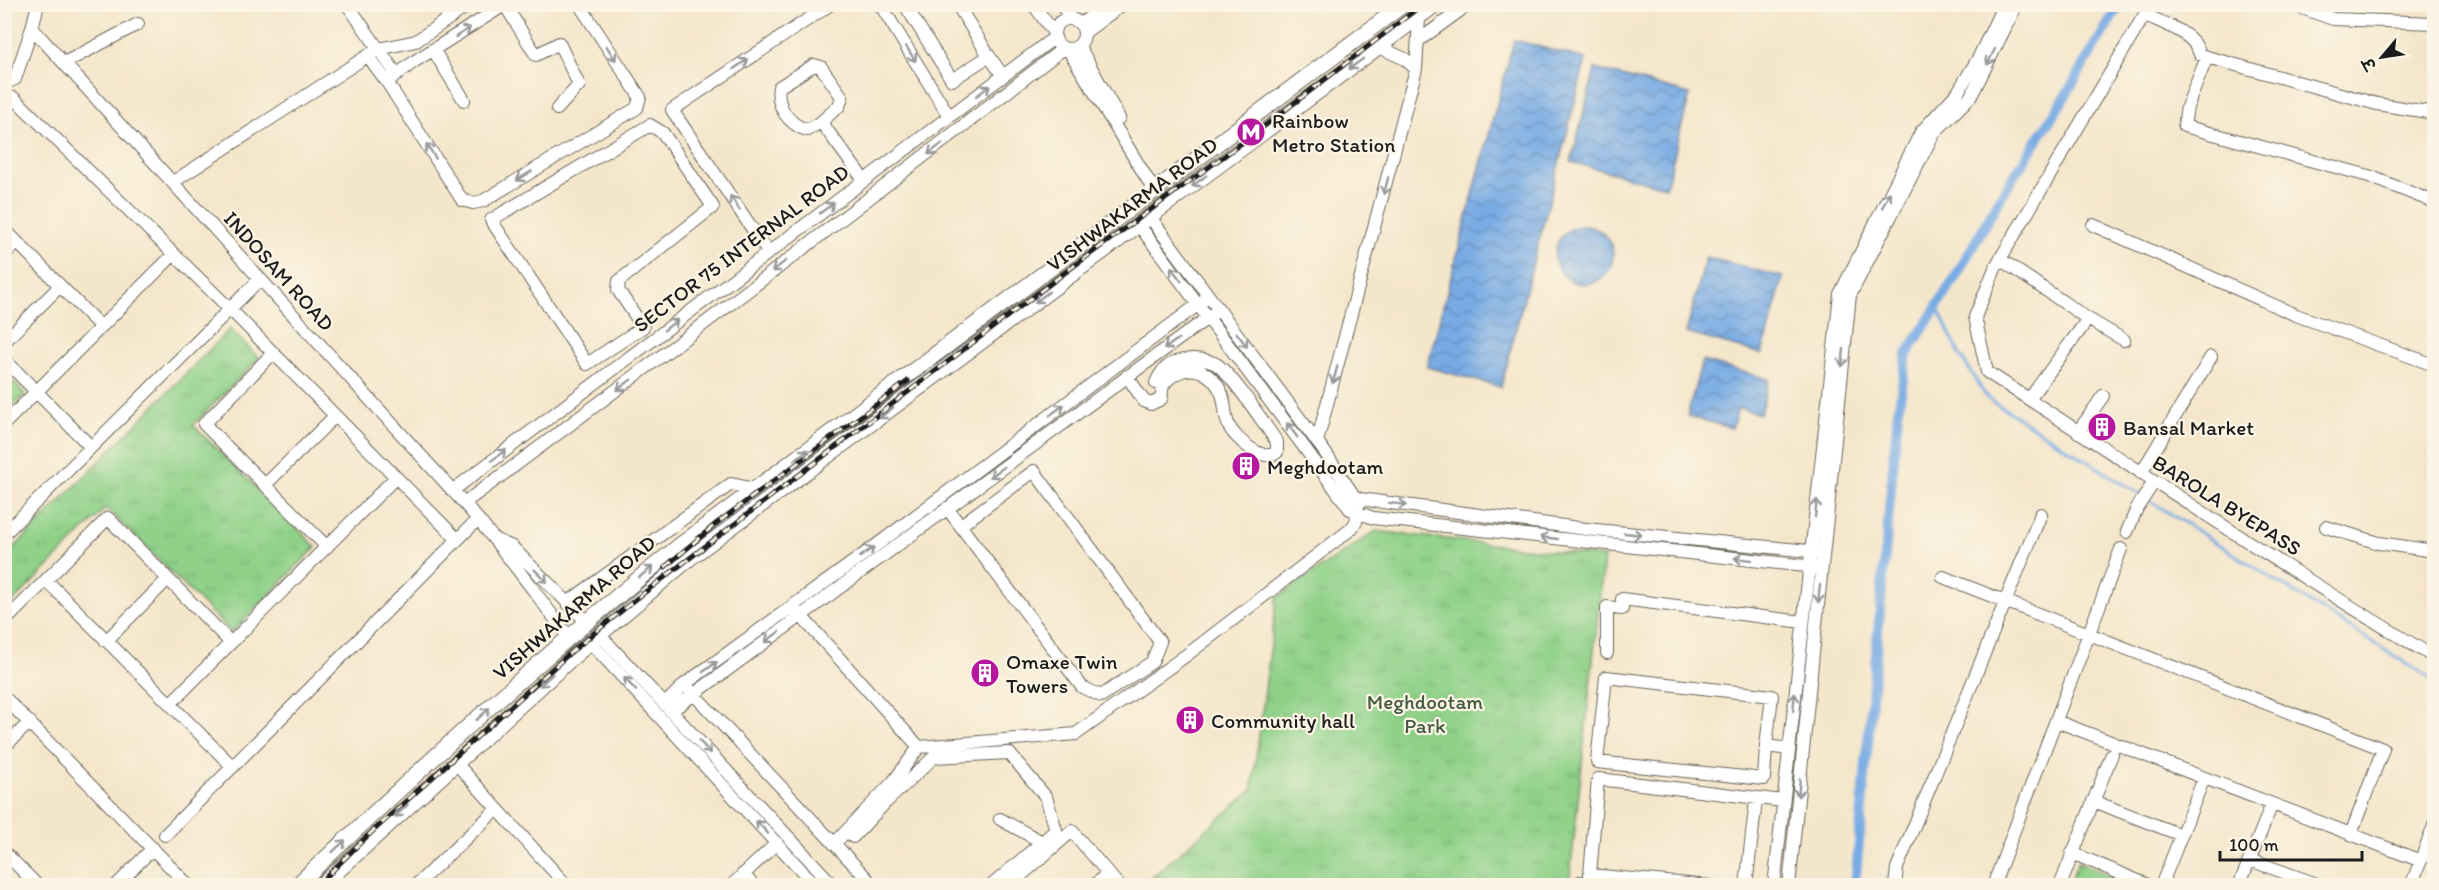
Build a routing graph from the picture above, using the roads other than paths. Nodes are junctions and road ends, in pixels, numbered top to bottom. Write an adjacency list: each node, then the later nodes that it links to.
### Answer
1 (38, 4): 25 (street)
2 (347, 4): 31 (street)
3 (470, 4): 31 (street)
4 (579, 4): 37 (street, one-way to 37)
5 (831, 4): 53 (street, one-way to 5)
6 (880, 4): 43 (street, one-way to 43)
7 (957, 4): 32 (street)
8 (1034, 4): 26 (street)
9 (1061, 4): 24 (street)
10 (1107, 4): 24 (street)
11 (1123, 4): 24 (street)
12 (1404, 4): 47 (main road, VISHWAKARMA ROAD)
13 (1436, 4): 21 (main road, VISHWAKARMA ROAD)
14 (1469, 4): 27 (street)
15 (2004, 4): 115 (street, one-way to 15)
16 (2017, 4): 115 (street, one-way to 115)
17 (2291, 4): 22 (street)
18 (505, 5): 30 (street, one-way to 18); 41 (street)
19 (907, 8): 32 (street)
20 (2148, 10): 33 (street); 56 (street, BAROLA BYEPASS)
21 (1419, 18): 27 (street); 28 (main road, VISHWAKARMA ROAD)
22 (2434, 23)
23 (138, 24): 34 (street)
24 (1079, 26): 26 (street, SECTOR 75 INTERNAL ROAD); 29 (street)
25 (32, 28): 34 (street, INDOSAM ROAD); 38 (street)
26 (1055, 35): 29 (street); 36 (street, SECTOR 75 INTERNAL ROAD)
27 (1418, 41): 35 (street)
28 (1379, 47): 35 (street); 49 (main road, VISHWAKARMA ROAD, one-way to 49)
29 (1070, 48): 47 (street); 101 (street, SECTOR 75 INTERNAL ROAD, one-way to 101)
30 (434, 51): 37 (street); 40 (street)
31 (373, 52): 37 (street); 46 (street)
32 (989, 56): 36 (street)
33 (2207, 57): 42 (street); 48 (street)
34 (64, 63): 46 (street, INDOSAM ROAD)
35 (1416, 69): 91 (street, one-way to 91)
36 (1003, 76): 43 (street, SECTOR 75 INTERNAL ROAD, one-way to 36)
37 (392, 79)
38 (4, 84)
39 (14, 98): 54 (street)
40 (464, 100)
41 (557, 109)
42 (2434, 113)
43 (949, 116): 45 (street, SECTOR 75 INTERNAL ROAD)
44 (821, 122): 44 (street); 45 (street)
45 (864, 180): 53 (street, SECTOR 75 INTERNAL ROAD, one-way to 45)
46 (173, 182): 57 (street, INDOSAM ROAD)
47 (1157, 188): 73 (main road, VISHWAKARMA ROAD)
48 (2434, 201)
49 (1145, 221): 59 (street); 60 (street, one-way to 49); 76 (main road, VISHWAKARMA ROAD, one-way to 76)
50 (2093, 225): 74 (street)
51 (4, 230): 52 (street)
52 (17, 242): 55 (street); 58 (street)
53 (768, 252): 67 (street, SECTOR 75 INTERNAL ROAD, one-way to 53)
54 (174, 254): 61 (street); 65 (street)
55 (4, 255)
56 (2000, 259): 64 (street); 85 (street, BAROLA BYEPASS)
57 (260, 279): 61 (street); 99 (street, INDOSAM ROAD)
58 (60, 286): 65 (street); 69 (street)
59 (1209, 296): 60 (street); 62 (street)
60 (1198, 304): 63 (street); 90 (street, one-way to 60)
61 (229, 308): 70 (street); 93 (street)
62 (1219, 309): 63 (street); 91 (street, one-way to 91)
63 (1208, 317): 75 (street, one-way to 75); 103 (street, one-way to 63)
64 (2088, 319): 68 (street); 85 (street)
65 (101, 327): 80 (street)
66 (643, 327): 66 (street); 67 (street)
67 (653, 340): 99 (street, SECTOR 75 INTERNAL ROAD, one-way to 67)
68 (2124, 340)
69 (4, 342)
70 (273, 353): 87 (street); 96 (street)
71 (2211, 357): 94 (street)
72 (4, 359): 80 (street)
73 (927, 360): 76 (main road); 78 (main road, VISHWAKARMA ROAD)
74 (2434, 365)
75 (1141, 366): 77 (street); 79 (street)
76 (939, 374): 81 (main road, VISHWAKARMA ROAD)
77 (1127, 376): 82 (street); 92 (street)
78 (898, 383): 81 (main road); 98 (main road, VISHWAKARMA ROAD, one-way to 78)
79 (1157, 384): 82 (street); 82 (street); 83 (street); 86 (street)
80 (37, 392): 88 (street); 93 (street)
81 (911, 394): 128 (main road, VISHWAKARMA ROAD, one-way to 128)
82 (1141, 394)
83 (1243, 396): 86 (street); 86 (street)
84 (2103, 396): 89 (street)
85 (2029, 399): 89 (street, BAROLA BYEPASS)
86 (1224, 406)
87 (335, 416): 95 (street); 96 (street)
88 (4, 424)
89 (2078, 432): 94 (street, BAROLA BYEPASS)
90 (1027, 433): 92 (street); 122 (street, one-way to 90)
91 (1317, 442): 100 (street)
92 (1035, 444): 102 (street, one-way to 102)
93 (91, 447): 109 (street)
94 (2141, 473): 97 (street, BAROLA BYEPASS)
95 (396, 477): 110 (street); 112 (street)
96 (265, 485): 112 (street)
97 (2152, 485): 108 (street); 132 (street, BAROLA BYEPASS)
98 (755, 489): 121 (street); 123 (main road, VISHWAKARMA ROAD, one-way to 98)
99 (452, 490): 101 (street, INDOSAM ROAD)
100 (1360, 499): 103 (street); 115 (street, one-way to 115)
101 (464, 503): 105 (street, INDOSAM ROAD)
102 (947, 508): 106 (street); 122 (street)
103 (1358, 514): 116 (street, one-way to 103); 144 (street)
104 (2041, 514): 120 (street)
105 (478, 519): 110 (street); 111 (street, INDOSAM ROAD)
106 (960, 525): 106 (street)
107 (2326, 527): 114 (street)
108 (2127, 532)
109 (4, 534)
110 (457, 539): 148 (street)
111 (496, 540): 121 (street, INDOSAM ROAD, one-way to 121); 127 (street, INDOSAM ROAD)
112 (327, 547): 130 (street)
113 (2121, 549): 126 (street)
114 (2434, 551)
115 (1817, 552): 116 (street)
116 (1816, 567): 125 (street); 192 (street, one-way to 192)
117 (1943, 577): 120 (street)
118 (168, 579): 119 (street); 129 (street); 130 (street)
119 (46, 580): 124 (street); 129 (street)
120 (2006, 602): 126 (street); 193 (street)
121 (567, 603): 123 (street, INDOSAM ROAD)
122 (796, 611): 133 (street, one-way to 122); 134 (street, one-way to 134); 144 (street)
123 (586, 621): 127 (main road, VISHWAKARMA ROAD)
124 (4, 622)
125 (1803, 622): 131 (street); 141 (street, one-way to 125)
126 (2089, 634): 138 (street); 157 (street)
127 (569, 637): 174 (main road, VISHWAKARMA ROAD, one-way to 127)
128 (595, 638): 137 (street); 147 (main road, VISHWAKARMA ROAD, one-way to 147); 162 (street, one-way to 128)
129 (106, 641): 136 (street)
130 (231, 643): 136 (street)
131 (1607, 653)
132 (2434, 657)
133 (685, 684): 134 (street); 137 (street)
134 (695, 695): 137 (street); 163 (street)
135 (4, 697): 139 (street)
136 (170, 704): 148 (street)
137 (668, 707): 181 (street, one-way to 181)
138 (2056, 721): 149 (street); 194 (street)
139 (30, 722): 143 (street); 164 (street)
140 (1768, 728): 141 (street); 142 (street); 142 (street)
141 (1791, 730): 145 (street)
142 (1766, 746): 145 (street)
143 (4, 747)
144 (919, 747): 163 (street)
145 (1789, 749): 151 (street)
146 (2112, 754): 152 (street)
147 (455, 762): 154 (street); 175 (main road, VISHWAKARMA ROAD, one-way to 175)
148 (233, 767): 158 (street)
149 (2204, 778): 153 (street); 159 (street)
150 (1756, 800): 151 (street); 189 (street); 190 (street)
151 (1783, 801): 191 (street)
152 (2093, 801): 159 (street); 165 (street)
153 (2272, 804): 157 (street); 167 (street)
154 (498, 809): 176 (street); 177 (street)
155 (1000, 819): 161 (street)
156 (2434, 826): 168 (street)
157 (2351, 834): 168 (street)
158 (165, 835)
159 (2181, 835): 197 (street)
160 (853, 837): 161 (street)
161 (1042, 842): 183 (street)
162 (777, 843): 170 (street); 180 (street)
163 (834, 844): 182 (street)
164 (153, 848): 172 (street); 173 (street)
165 (2073, 853): 195 (street); 196 (street)
166 (7, 860): 171 (street)
167 (2250, 860): 198 (street); 199 (street)
168 (2421, 861): 200 (street)
169 (1108, 873): 184 (street); 185 (street); 186 (street)
170 (743, 874): 178 (street); 179 (street)
171 (38, 885)
172 (116, 885)
173 (189, 885)
174 (296, 885)
175 (321, 885)
176 (415, 885)
177 (567, 885)
178 (731, 885)
179 (754, 885)
180 (816, 885)
181 (834, 885)
182 (874, 885)
183 (991, 885)
184 (1009, 885)
185 (1094, 885)
186 (1119, 885)
187 (1580, 885): 188 (street)
188 (1605, 885)
189 (1710, 885)
190 (1746, 885)
191 (1774, 885)
192 (1789, 885)
193 (1895, 885)
194 (1993, 885)
195 (2060, 885)
196 (2150, 885)
197 (2161, 885)
198 (2239, 885)
199 (2322, 885)
200 (2411, 885)

